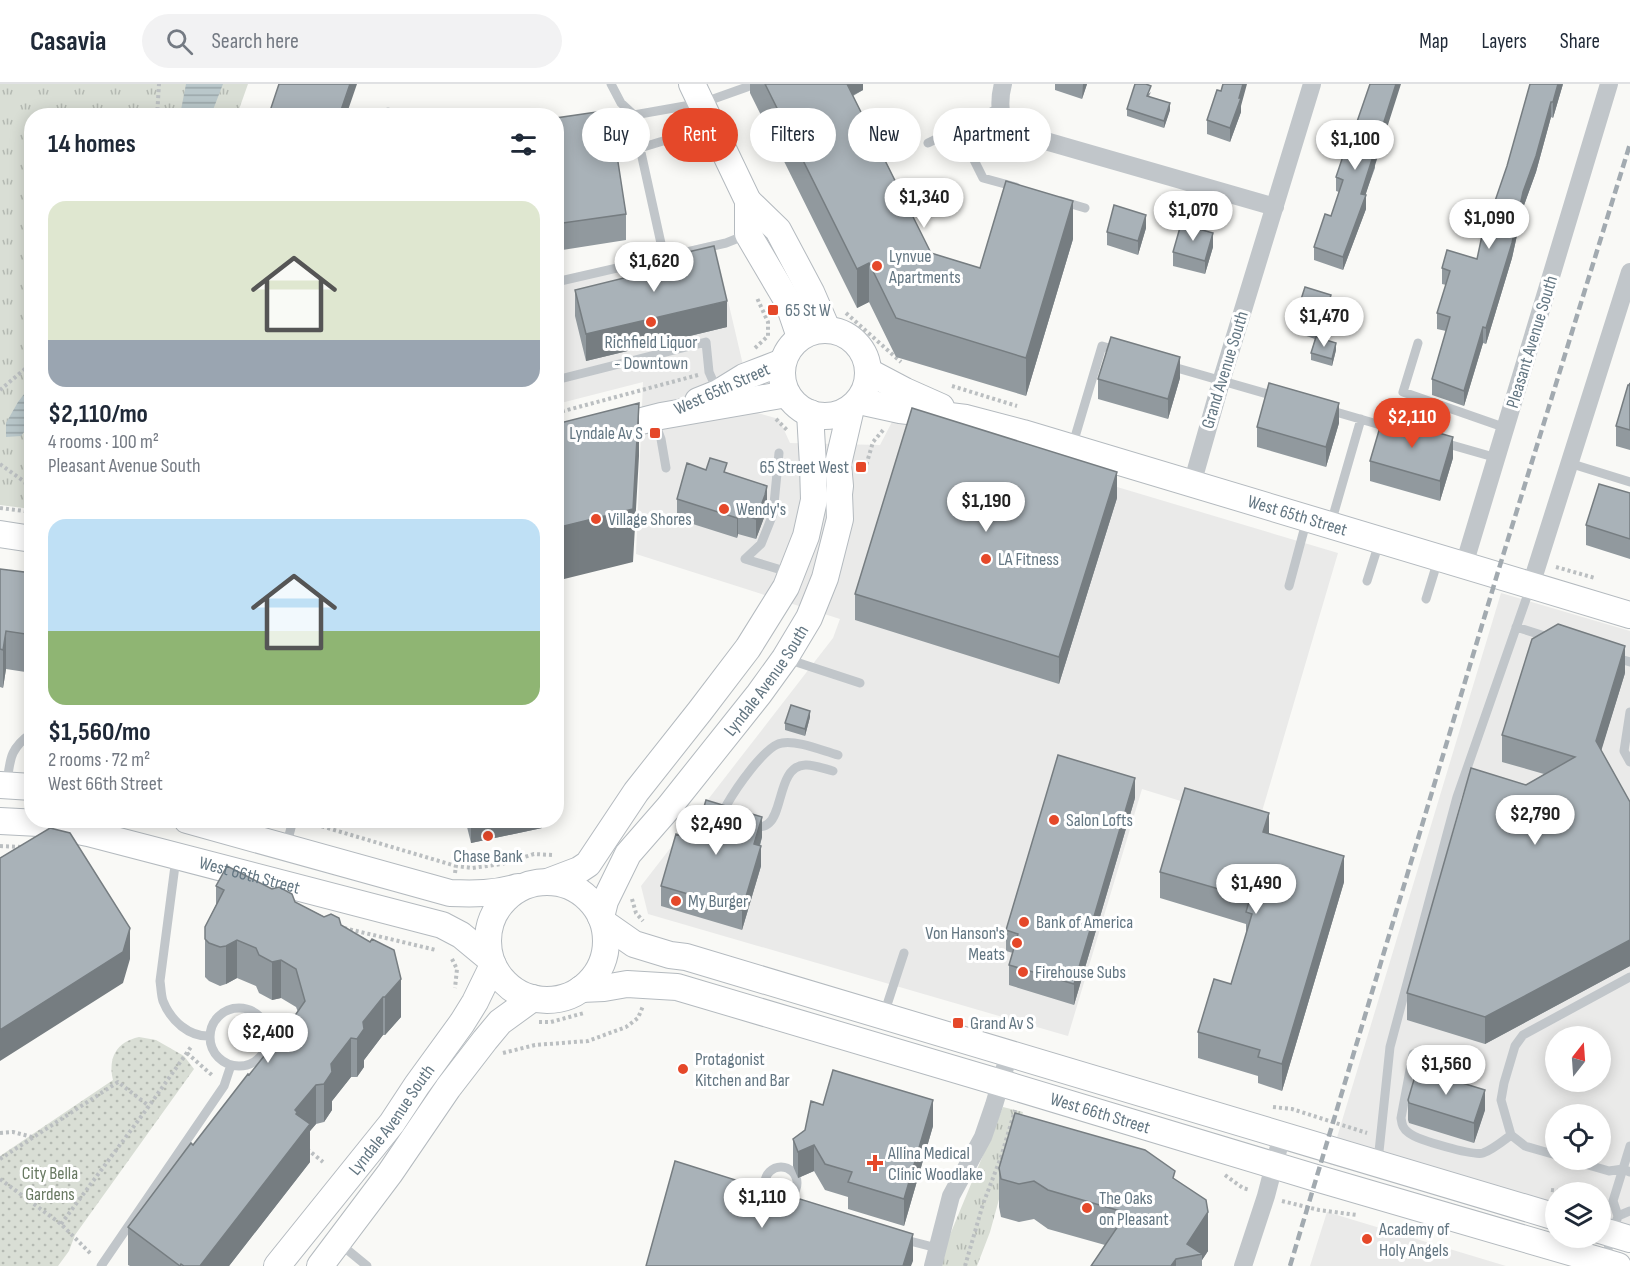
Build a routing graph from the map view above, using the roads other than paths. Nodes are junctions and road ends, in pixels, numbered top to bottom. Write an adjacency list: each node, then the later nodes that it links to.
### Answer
1 (611, 84): 6 (lane)
2 (1003, 84): 7 (street)
3 (1312, 84): 17 (street, Grand Avenue South)
4 (1610, 84): 42 (street, Pleasant Avenue South)
5 (747, 87): 6 (lane)
6 (695, 89): 8 (main road)
7 (1001, 107): 17 (street)
8 (704, 108)
9 (933, 140): 11 (lane)
10 (662, 141): 20 (lane)
11 (928, 143)
12 (730, 162): 16 (main road)
13 (975, 162): 14 (lane)
14 (1029, 191)
15 (1051, 198): 18 (lane)
16 (748, 201): 19 (main road); 24 (main road)
17 (1275, 207): 33 (street, Grand Avenue South)
18 (1085, 208)
19 (748, 234): 20 (lane); 25 (main road)
20 (664, 257): 22 (lane)
21 (1630, 272): 23 (street)
22 (564, 280)
23 (1625, 302): 49 (street)
24 (827, 329): 25 (main road); 30 (main road)
25 (800, 337): 28 (main road)
26 (1418, 343): 42 (lane)
27 (1124, 352): 46 (lane)
28 (783, 362): 32 (main road, West 65th Street); 34 (main road)
29 (1156, 362): 33 (lane)
30 (869, 372): 36 (main road, Lyndale Avenue South); 40 (main road, West 65th Street)
31 (564, 378): 32 (lane)
32 (713, 382): 39 (main road, West 65th Street)
33 (1221, 382): 35 (lane); 52 (street, Grand Avenue South)
34 (787, 394): 38 (main road); 39 (main road, West 65th Street)
35 (1286, 399)
36 (855, 405): 38 (main road); 40 (main road, West 65th Street); 68 (main road, Lyndale Avenue South)
37 (1318, 408): 41 (lane)
38 (810, 413): 59 (main road, Lyndale Avenue South)
39 (657, 417): 45 (main road, West 65th Street); 50 (lane)
40 (966, 418): 46 (main road, West 65th Street)
41 (1361, 419): 43 (lane); 53 (lane)
42 (1506, 428): 48 (street, Pleasant Avenue South)
43 (1395, 429)
44 (1429, 439): 48 (lane)
45 (564, 441)
46 (1072, 448): 52 (main road, West 65th Street)
47 (779, 453): 59 (lane)
48 (1497, 458): 58 (street, Pleasant Avenue South)
49 (1569, 463): 51 (lane); 61 (street)
50 (666, 468)
51 (1630, 483)
52 (1192, 484): 53 (main road, West 65th Street)
53 (1319, 522): 56 (main road, West 65th Street); 62 (lane)
54 (0, 534): 55 (main road)
55 (24, 538)
56 (1380, 541): 57 (main road, West 65th Street); 60 (lane)
57 (1438, 558): 58 (main road, West 65th Street); 63 (lane)
58 (1464, 565): 61 (main road, West 65th Street)
59 (792, 573): 84 (main road, Lyndale Avenue South)
60 (1367, 581)
61 (1531, 585): 64 (main road, West 65th Street); 65 (lane)
62 (1289, 586)
63 (1426, 599)
64 (1630, 615)
65 (1516, 627): 66 (lane); 102 (lane)
66 (1562, 641)
67 (1607, 655): 69 (lane)
68 (785, 658): 70 (lane); 85 (main road, Lyndale Avenue South)
69 (1630, 662)
70 (860, 683)
71 (1630, 712): 74 (lane)
72 (24, 738): 76 (lane)
73 (838, 755): 75 (lane)
74 (1630, 762)
75 (833, 771)
76 (13, 786)
77 (0, 821): 78 (main road, West 66th Street)
78 (24, 822)
79 (64, 828): 83 (main road, West 66th Street)
80 (216, 828): 82 (main road, West 66th Street)
81 (291, 828): 82 (lane)
82 (286, 847): 84 (main road, West 66th Street)
83 (176, 856): 87 (main road, West 66th Street); 92 (lane)
84 (541, 882): 85 (main road); 87 (main road)
85 (602, 920): 89 (main road); 91 (main road, West 66th Street)
86 (904, 953): 91 (lane)
87 (491, 962): 90 (main road); 100 (main road, Lyndale Avenue South)
88 (1630, 977): 98 (lane)
89 (586, 1000): 90 (main road); 96 (main road, West 66th Street)
90 (535, 1010): 111 (main road, Lyndale Avenue South)
91 (884, 1016): 93 (main road, West 66th Street)
92 (210, 1036): 95 (lane); 95 (lane)
93 (1009, 1054): 96 (street); 97 (main road, West 66th Street)
94 (1413, 1054): 98 (lane)
95 (231, 1065): 114 (lane)
96 (1001, 1083): 103 (main road, West 66th Street); 112 (street)
97 (1282, 1135): 102 (main road, West 66th Street); 103 (street)
98 (1511, 1135): 101 (lane)
99 (1630, 1146): 105 (lane)
100 (372, 1148): 111 (main road); 115 (main road, Lyndale Avenue South)
101 (1545, 1152)
102 (1378, 1164): 108 (main road, West 66th Street)
103 (1273, 1165): 113 (main road, West 66th Street); 118 (street)
104 (1606, 1170): 105 (lane)
105 (1626, 1171): 109 (lane)
106 (762, 1192): 106 (lane)
107 (1630, 1211): 109 (lane)
108 (1545, 1214)
109 (1615, 1230): 113 (lane)
110 (901, 1239): 112 (lane)
111 (339, 1243): 116 (main road, Lyndale Avenue South); 117 (lane)
112 (935, 1257)
113 (1611, 1264)
114 (102, 1266)
115 (277, 1266)
116 (320, 1266)
117 (367, 1266)
118 (1243, 1266)

